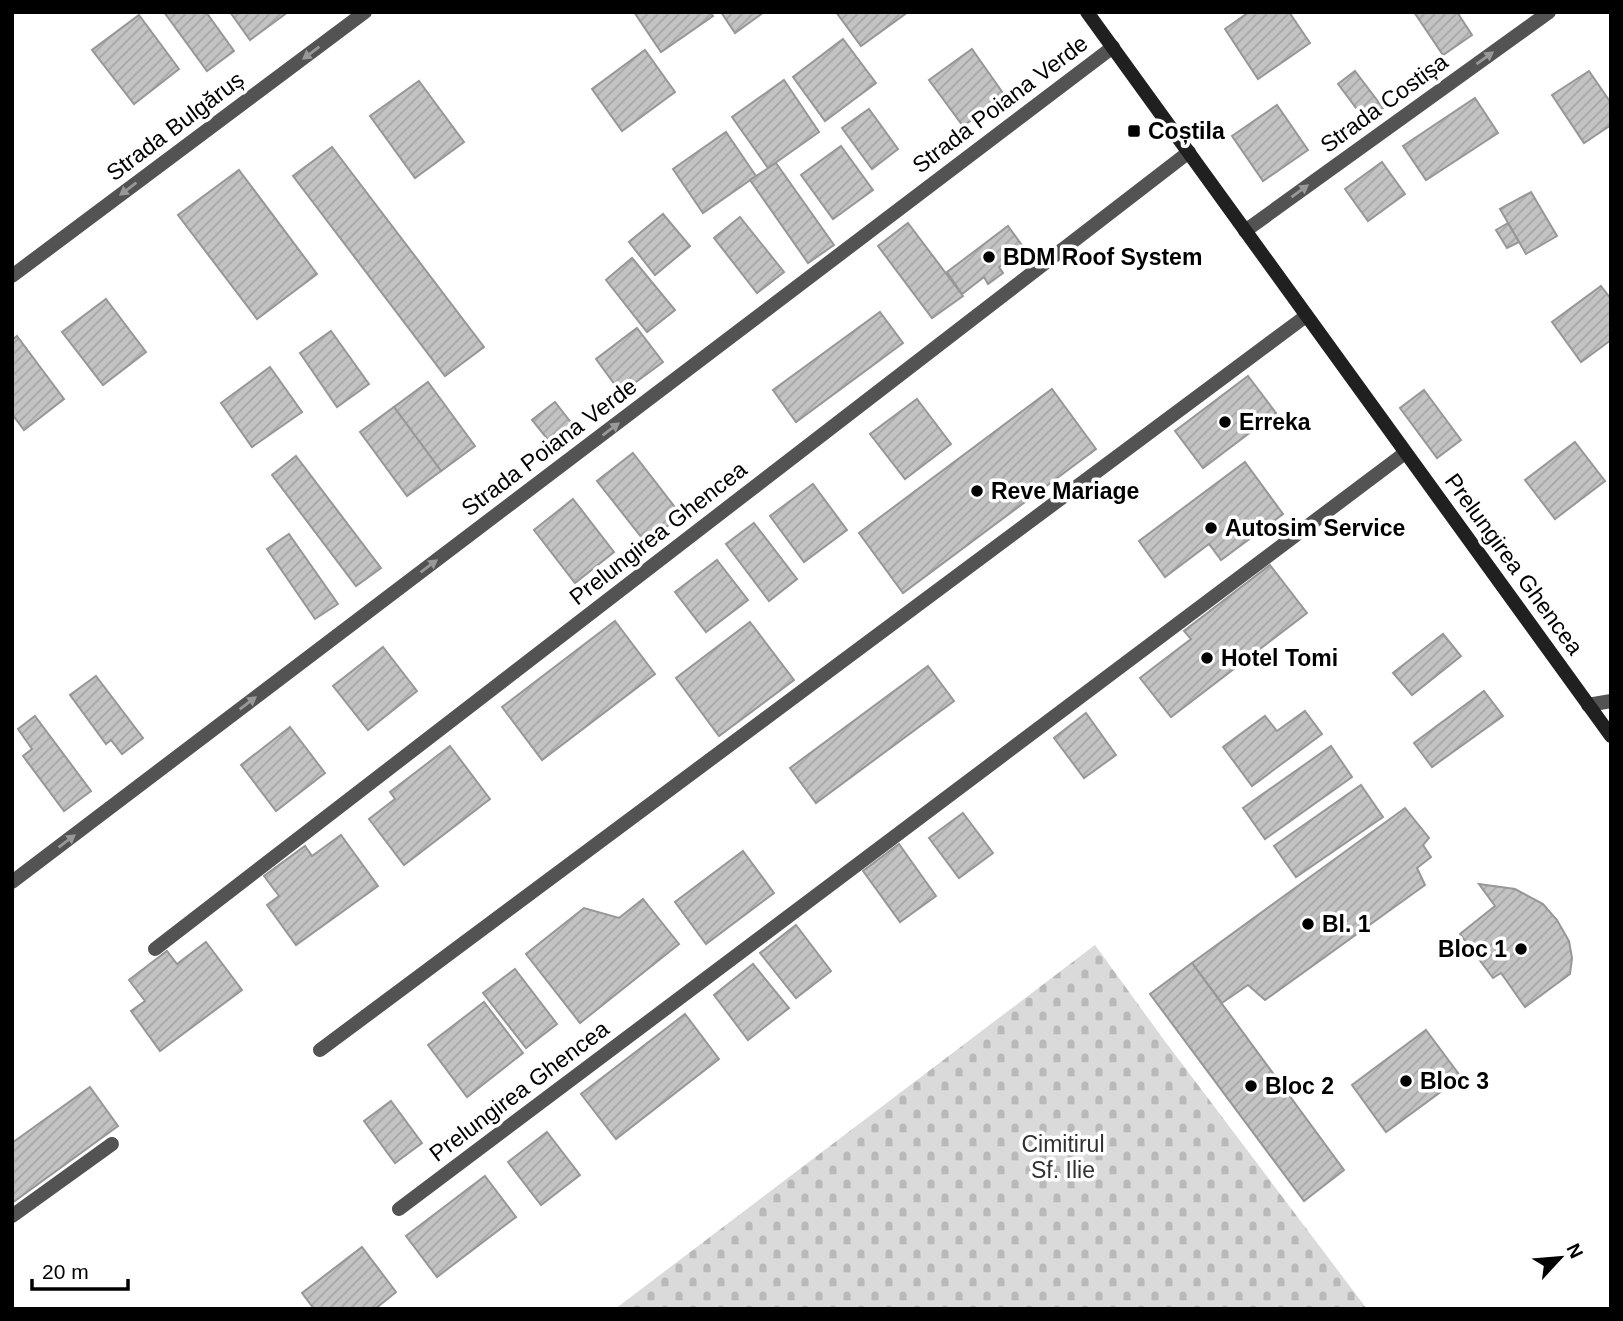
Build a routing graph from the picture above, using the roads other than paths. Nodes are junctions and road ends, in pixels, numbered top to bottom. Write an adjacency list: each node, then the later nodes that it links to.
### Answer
1 (365, 12): 7 (street, Strada Bulgăruș, one-way to 7)
2 (1087, 12): 4 (main road, Prelungirea Ghencea)
3 (1549, 12): 6 (street, Strada Costișa, one-way to 3)
4 (1113, 47): 5 (main road, Prelungirea Ghencea); 13 (street, Strada Poiana Verde, one-way to 4)
5 (1189, 152): 6 (main road, Prelungirea Ghencea); 14 (street, Prelungirea Ghencea)
6 (1245, 231): 8 (main road, Prelungirea Ghencea)
7 (12, 276)
8 (1306, 316): 9 (main road, Prelungirea Ghencea); 15 (street)
9 (1405, 453): 11 (main road, Prelungirea Ghencea); 17 (street, Prelungirea Ghencea)
10 (1611, 701): 11 (street)
11 (1588, 705): 12 (main road, Prelungirea Ghencea)
12 (1611, 736)
13 (12, 882)
14 (155, 949)
15 (320, 1050)
16 (113, 1143): 18 (street)
17 (399, 1209)
18 (12, 1216)

